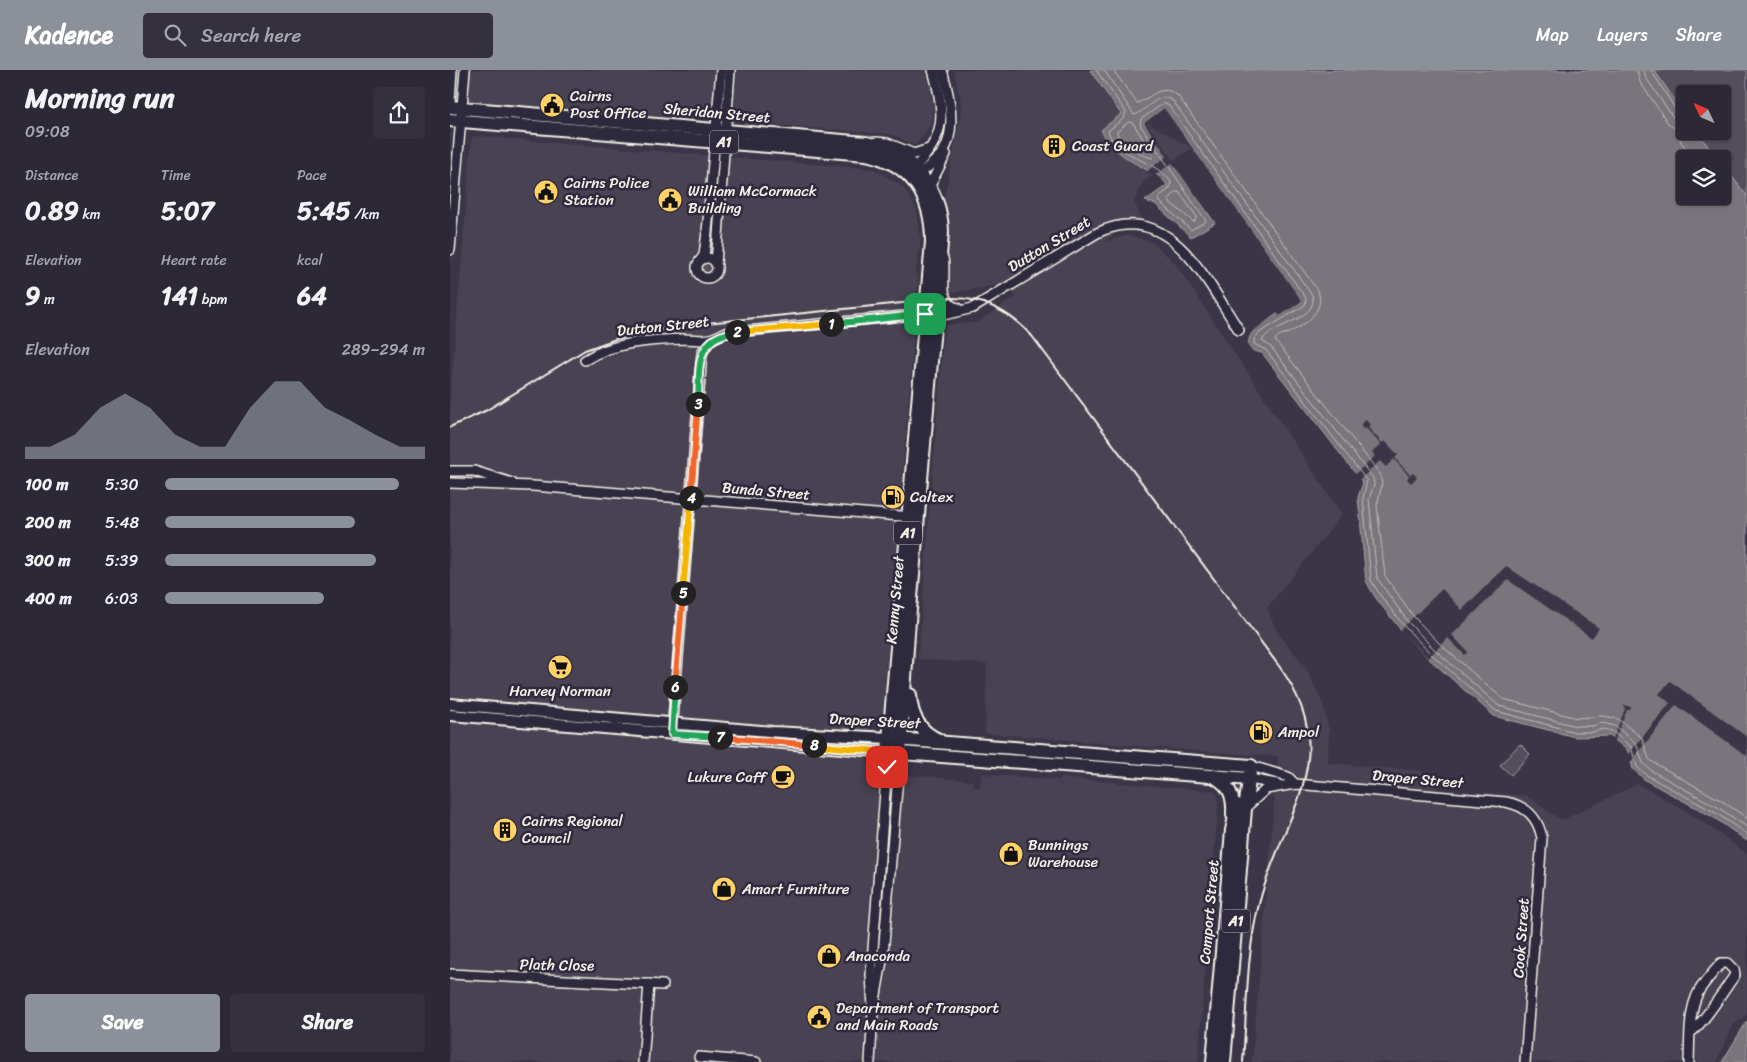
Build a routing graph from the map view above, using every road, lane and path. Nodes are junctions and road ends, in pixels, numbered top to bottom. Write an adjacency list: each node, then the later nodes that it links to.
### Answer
1 (452, 70): 7 (street)
2 (465, 70): 9 (street)
3 (721, 70): 11 (street)
4 (730, 70): 11 (street)
5 (933, 70): 8 (street)
6 (941, 70): 8 (street); 10 (street)
7 (450, 102)
8 (940, 111): 13 (street)
9 (456, 114): 11 (highway, Sheridan Street / A1); 19 (street)
10 (950, 119): 14 (street); 15 (street); 16 (street)
11 (722, 136): 12 (highway, Sheridan Street / A1); 15 (highway, Sheridan Street / A1); 17 (street); 18 (street)
12 (866, 143): 13 (street); 15 (highway, Sheridan Street / A1)
13 (934, 145): 14 (street)
14 (926, 156): 15 (street)
15 (915, 173): 16 (highway, Kenny Street / A1); 25 (highway, Kenny Street / A1)
16 (930, 187): 20 (highway, Kenny Street / A1)
17 (718, 232): 18 (street); 22 (street)
18 (706, 241): 21 (street)
19 (450, 250)
20 (941, 253): 24 (street); 25 (highway, Kenny Street / A1)
21 (700, 261): 22 (street); 22 (street)
22 (716, 264)
23 (980, 304): 24 (street, Dutton Street); 25 (street, Dutton Street); 26 (street, Dutton Street)
24 (958, 308): 25 (street, Dutton Street)
25 (932, 314): 27 (street, Dutton Street); 33 (highway, Kenny Street / A1)
26 (1239, 330)
27 (710, 340): 28 (street, Dutton Street); 32 (street)
28 (586, 360)
29 (450, 470): 31 (street, Bunda Street)
30 (450, 483): 31 (street, Bunda Street)
31 (522, 486): 32 (street, Bunda Street)
32 (691, 498): 33 (street, Bunda Street); 37 (street)
33 (914, 517): 34 (highway, Kenny Street / A1); 38 (highway, Kenny Street / A1)
34 (908, 633): 38 (highway, Kenny Street / A1); 39 (highway)
35 (450, 704): 37 (main road, Draper Street)
36 (450, 715): 37 (main road, Draper Street)
37 (672, 728): 38 (main road, Draper Street); 40 (main road, Draper Street)
38 (895, 739): 39 (highway, Draper Street); 40 (highway, Kenny Street / A1)
39 (943, 742): 41 (highway, Draper Street)
40 (894, 752): 42 (highway, Draper Street); 55 (street, Kenny Street)
41 (1247, 773): 42 (highway, Draper Street); 43 (street, Draper Street); 44 (street, Draper Street); 45 (highway, Comport Street / A1); 47 (highway, Comport Street / A1)
42 (1213, 776): 47 (highway)
43 (1295, 784): 44 (street, Draper Street); 46 (street, Draper Street)
44 (1283, 786): 45 (street, Draper Street)
45 (1245, 808): 57 (highway, Comport Street / A1)
46 (1534, 817): 58 (street, Cook Street)
47 (1232, 830): 56 (highway, Comport Street / A1)
48 (450, 974): 49 (street, Plath Close)
49 (649, 984): 50 (street, Plath Close); 53 (street)
50 (663, 985)
51 (1691, 1032): 51 (street); 59 (street)
52 (699, 1058): 54 (street)
53 (643, 1062)
54 (756, 1062)
55 (870, 1062)
56 (1213, 1062)
57 (1224, 1062)
58 (1525, 1062)
59 (1689, 1062)

